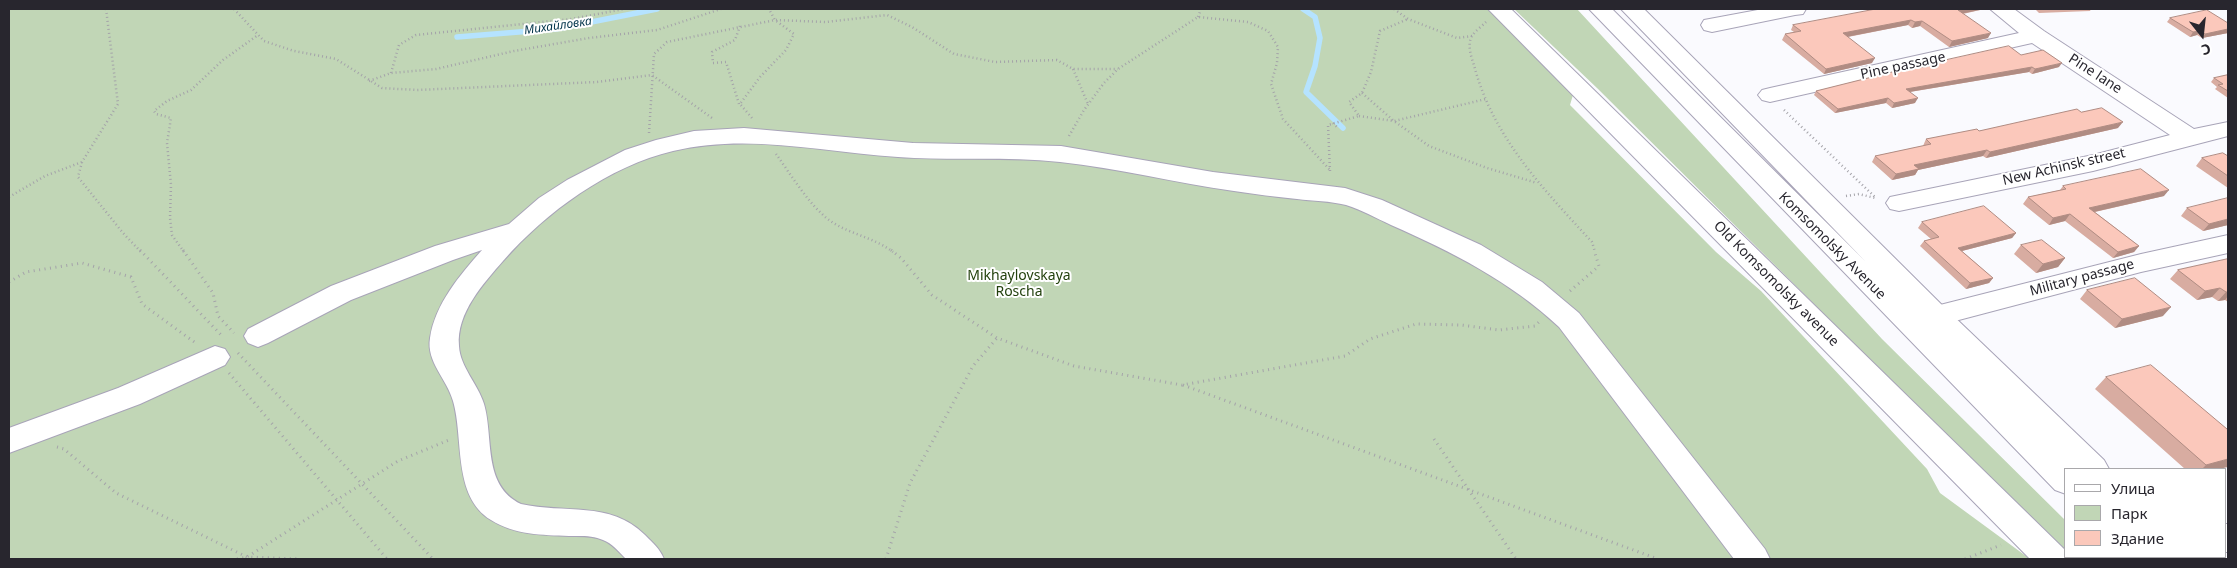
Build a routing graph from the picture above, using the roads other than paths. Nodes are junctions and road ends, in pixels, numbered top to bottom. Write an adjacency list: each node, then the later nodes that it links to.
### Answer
1 (1600, 9): 19 (street, Komsomolsky Avenue)
2 (1632, 9): 14 (street, Komsomolsky Avenue)
3 (1795, 9): 6 (street)
4 (2001, 9): 7 (street, Pine lane)
5 (1502, 11): 22 (street, Old Komsomolsky avenue)
6 (1722, 18)
7 (2036, 36): 8 (street, Pine passage); 10 (street, Pine lane)
8 (1770, 95)
9 (2228, 129): 10 (street, New Achinsk street)
10 (2190, 136): 11 (street, New Achinsk street)
11 (1887, 200)
12 (518, 230): 15 (street); 20 (street); 21 (street)
13 (2228, 244): 14 (street, Military passage)
14 (1936, 316): 18 (street, Komsomolsky Avenue)
15 (248, 336)
16 (225, 349): 17 (street)
17 (9, 441)
18 (2092, 468)
19 (2064, 479)
20 (647, 559)
21 (1752, 559)
22 (2052, 559)

